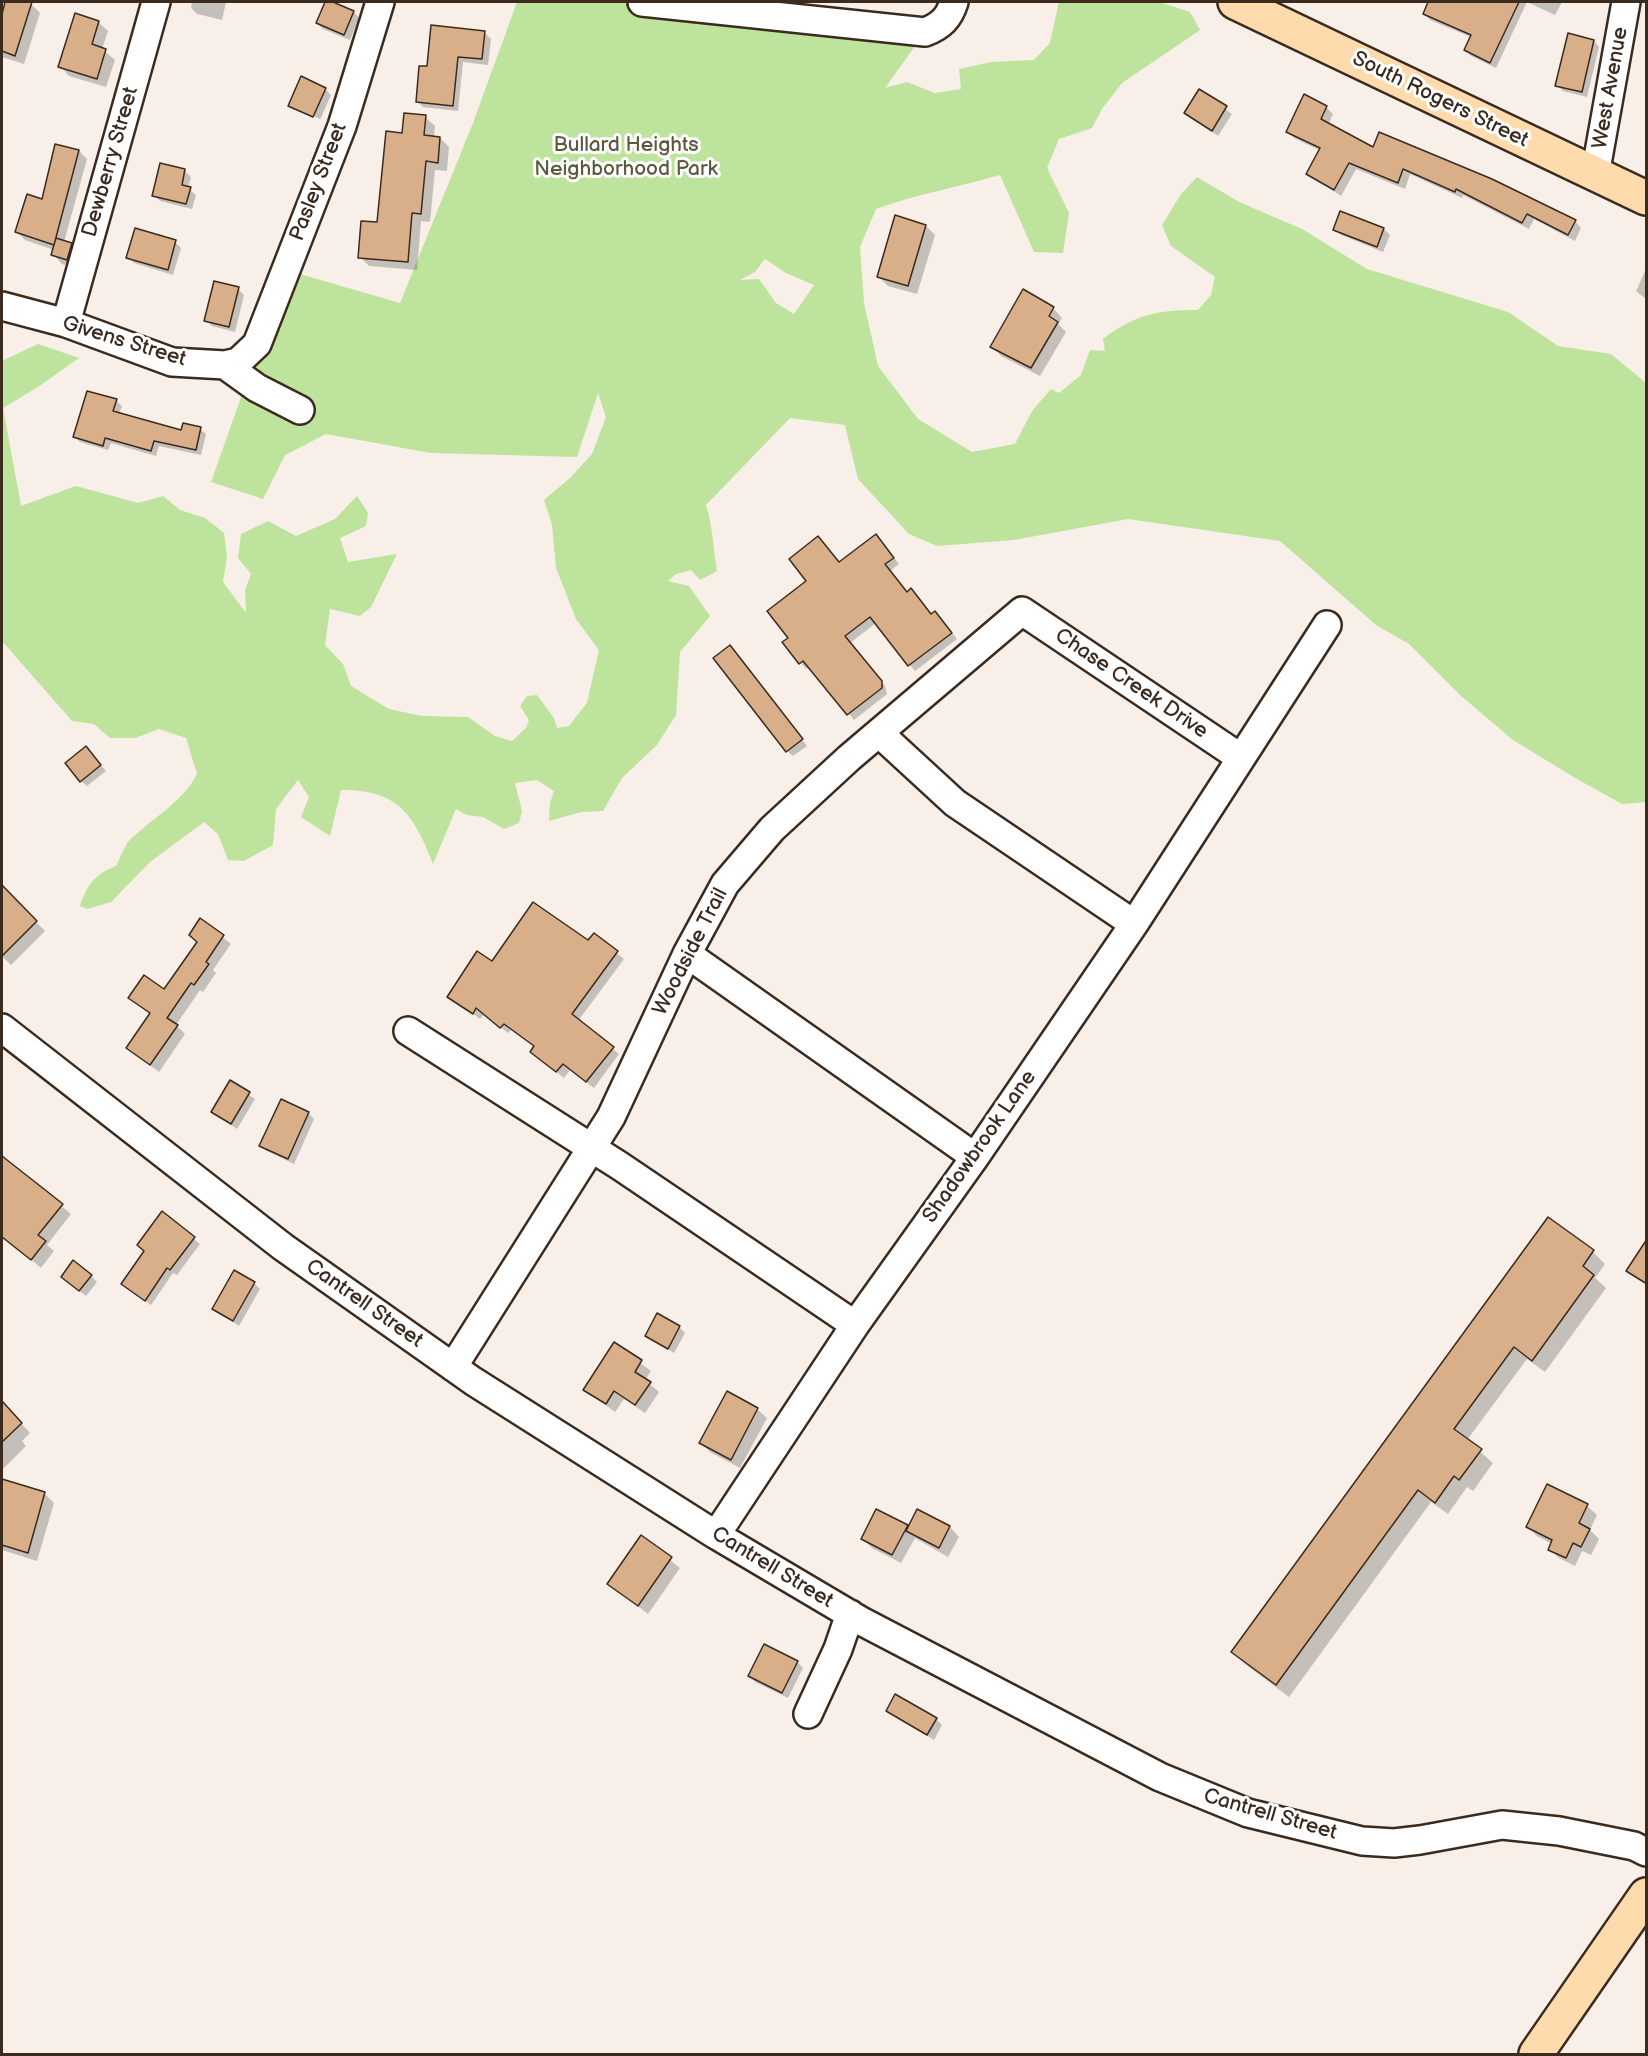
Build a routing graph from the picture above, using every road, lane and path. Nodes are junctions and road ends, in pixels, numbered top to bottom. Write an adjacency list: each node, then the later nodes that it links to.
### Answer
1 (156, 2): 10 (street, Dewberry Street)
2 (380, 2): 11 (street, Pasley Street)
3 (642, 2): 4 (street)
4 (954, 2)
5 (1235, 2): 7 (main road, South Rogers Street)
6 (1626, 2): 7 (street, West Avenue)
7 (1595, 175): 8 (main road, South Rogers Street)
8 (1647, 198)
9 (2, 306): 10 (street, Givens Street)
10 (66, 323): 11 (street, Givens Street)
11 (235, 361): 12 (street)
12 (300, 410)
13 (1022, 611): 15 (street, Woodside Trail); 16 (street, Chase Creek Drive)
14 (1327, 625): 16 (street, Shadowbrook Lane)
15 (880, 734): 17 (street); 18 (street, Woodside Trail)
16 (1241, 758): 17 (street, Shadowbrook Lane)
17 (1134, 924): 22 (street, Shadowbrook Lane)
18 (687, 954): 21 (street, Woodside Trail); 22 (street)
19 (2, 1028): 24 (street, Cantrell Street)
20 (408, 1031): 21 (street)
21 (593, 1149): 23 (street); 24 (street, Woodside Trail)
22 (975, 1157): 23 (street, Shadowbrook Lane)
23 (855, 1325): 25 (street, Shadowbrook Lane)
24 (453, 1368): 25 (street, Cantrell Street)
25 (716, 1535): 26 (street, Cantrell Street)
26 (849, 1614): 27 (street); 28 (street, Cantrell Street)
27 (808, 1714)
28 (1647, 1852)
29 (1647, 1895): 30 (main road)
30 (1536, 2055)

